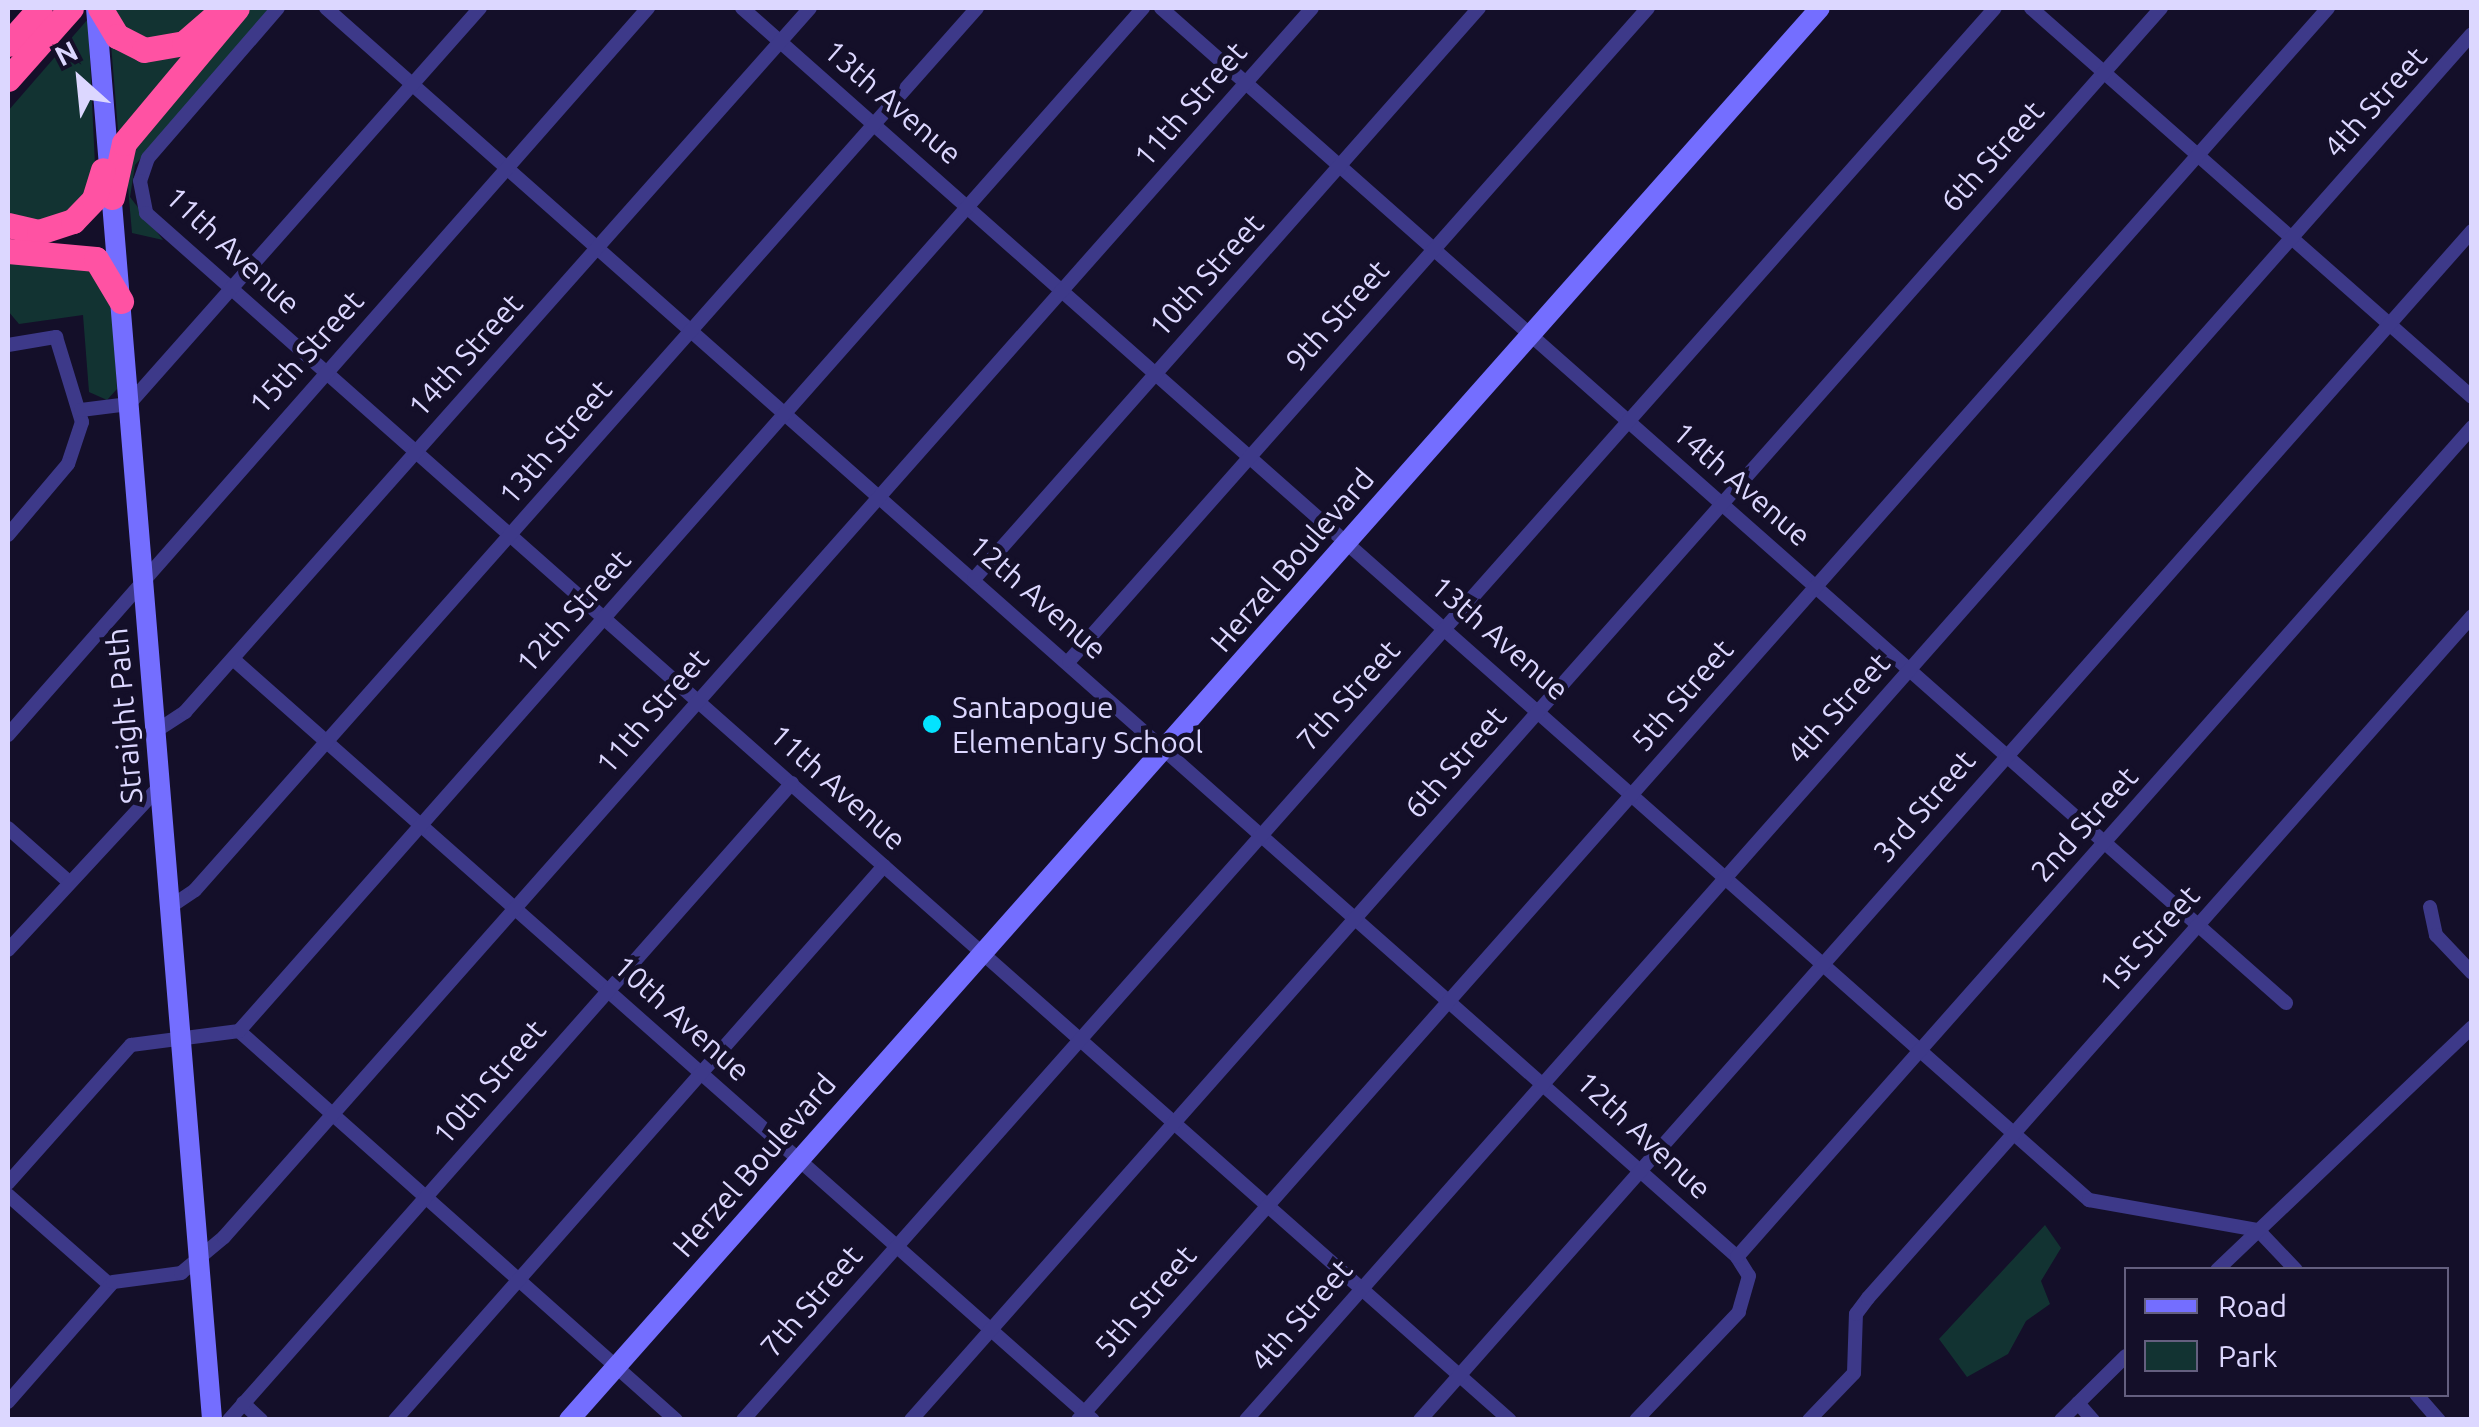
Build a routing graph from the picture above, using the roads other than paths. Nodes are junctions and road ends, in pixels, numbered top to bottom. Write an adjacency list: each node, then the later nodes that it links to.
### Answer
1 (98, 8): 2 (highway); 30 (street, Straight Path)
2 (220, 8)
3 (236, 8): 34 (highway)
4 (278, 8): 43 (street, 11th Avenue)
5 (326, 8): 28 (street, 12th Avenue)
6 (480, 8): 28 (street)
7 (648, 8): 33 (street, 15th Street)
8 (742, 8): 24 (street, 13th Avenue)
9 (810, 8): 24 (street, 14th Street)
10 (977, 8): 29 (street, 13th Street)
11 (1143, 8): 35 (street, 12th Street)
12 (1161, 8): 27 (street, 14th Avenue)
13 (1312, 8): 27 (street, 11th Street)
14 (1479, 8): 32 (street, 10th Street)
15 (1648, 8): 40 (street, 9th Street)
16 (1820, 8): 47 (street, Herzel Boulevard)
17 (1995, 8): 55 (street, 7th Street)
18 (2030, 8): 26 (street)
19 (2162, 8): 26 (street, 6th Street)
20 (2328, 8): 31 (street, 5th Street)
21 (52, 12): 23 (highway); 25 (highway)
22 (2472, 34): 38 (street, 4th Street)
23 (8, 36)
24 (780, 40): 29 (street, 13th Avenue); 39 (street, 14th Street)
25 (10, 69)
26 (2104, 72): 31 (street); 60 (street, 6th Street)
27 (1245, 83): 32 (street, 14th Avenue); 42 (street, 11th Street)
28 (412, 85): 33 (street, 12th Avenue); 43 (street)
29 (875, 123): 35 (street, 13th Avenue); 46 (street, 13th Street)
30 (107, 140): 34 (street, Straight Path); 36 (highway)
31 (2198, 154): 38 (street); 66 (street, 5th Street)
32 (1340, 165): 40 (street, 14th Avenue); 49 (street, 10th Street)
33 (506, 168): 39 (street, 12th Avenue); 50 (street, 15th Street)
34 (112, 197): 44 (street, Straight Path)
35 (969, 206): 42 (street, 13th Avenue); 54 (street, 12th Street)
36 (8, 225)
37 (2472, 232): 45 (street, 3rd Street)
38 (2291, 238): 45 (street); 72 (street, 4th Street)
39 (598, 248): 46 (street, 12th Avenue); 57 (street, 14th Street)
40 (1433, 248): 47 (street, 14th Avenue); 58 (street, 9th Street)
41 (8, 251): 44 (highway)
42 (1064, 288): 49 (street, 13th Avenue); 59 (street, 11th Street)
43 (231, 290): 50 (street, 11th Avenue); 52 (street)
44 (120, 302): 52 (street, Straight Path)
45 (2390, 324): 51 (street); 79 (street, 3rd Street)
46 (691, 329): 54 (street, 12th Avenue); 62 (street, 13th Street)
47 (1530, 334): 55 (street, 14th Avenue); 63 (street, Herzel Boulevard)
48 (8, 345): 53 (street)
49 (1157, 371): 58 (street, 13th Avenue); 64 (street, 10th Street)
50 (325, 372): 57 (street, 11th Avenue); 65 (street, 15th Street)
51 (2472, 398)
52 (128, 404): 53 (street); 65 (street, Straight Path)
53 (81, 410): 61 (street)
54 (786, 412): 59 (street, 12th Avenue); 68 (street, 12th Street)
55 (1629, 421): 60 (street, 14th Avenue); 69 (street, 7th Street)
56 (2472, 427): 86 (street, 2nd Street)
57 (415, 452): 62 (street, 11th Avenue); 70 (street, 14th Street)
58 (1250, 454): 63 (street, 13th Avenue); 71 (street, 9th Street)
59 (880, 494): 64 (street, 12th Avenue); 73 (street, 11th Street)
60 (1722, 503): 66 (street, 14th Avenue); 74 (street, 6th Street)
61 (8, 535)
62 (510, 536): 68 (street, 11th Avenue); 77 (street, 13th Street)
63 (1349, 542): 69 (street, 13th Avenue); 78 (street, Herzel Boulevard)
64 (974, 578): 71 (street, 12th Avenue)
65 (144, 579): 75 (street, Straight Path); 76 (street, 15th Street)
66 (1816, 585): 72 (street, 14th Avenue); 82 (street, 5th Street)
67 (2472, 616): 94 (street, 1st Street)
68 (603, 618): 73 (street, 11th Avenue); 83 (street, 12th Street)
69 (1446, 627): 74 (street, 13th Avenue); 85 (street, 7th Street)
70 (233, 659): 75 (street, 14th Street); 77 (street, 10th Avenue)
71 (1068, 660): 78 (street, 12th Avenue)
72 (1910, 668): 79 (street, 14th Avenue); 88 (street, 4th Street)
73 (698, 700): 80 (street, 11th Avenue); 91 (street, 11th Street)
74 (1539, 709): 82 (street, 13th Avenue); 93 (street, 6th Street)
75 (156, 731): 81 (street, Straight Path)
76 (8, 735)
77 (327, 742): 83 (street, 10th Avenue); 90 (street, 13th Street)
78 (1166, 748): 85 (street, 12th Avenue); 96 (street, Herzel Boulevard)
79 (2006, 756): 86 (street, 14th Avenue); 97 (street, 3rd Street)
80 (792, 783): 87 (street, 11th Avenue); 99 (street, 10th Street)
81 (160, 786): 89 (street); 90 (street, Straight Path)
82 (1632, 792): 88 (street, 13th Avenue); 100 (street, 5th Street)
83 (421, 824): 91 (street, 10th Avenue); 103 (street, 12th Street)
84 (8, 828): 89 (street)
85 (1262, 834): 93 (street, 12th Avenue); 105 (street, 7th Street)
86 (2104, 843): 94 (street, 14th Avenue); 106 (street, 2nd Street)
87 (884, 866): 96 (street, 11th Avenue); 107 (street)
88 (1726, 875): 97 (street, 13th Avenue); 108 (street, 4th Street)
89 (68, 881): 95 (street)
90 (170, 907): 104 (street, Straight Path)
91 (514, 907): 99 (street, 10th Avenue); 109 (street, 11th Street)
92 (2430, 907): 98 (street)
93 (1356, 917): 100 (street, 12th Avenue); 110 (street, 6th Street)
94 (2197, 926): 101 (street, 14th Avenue); 111 (street, 1st Street)
95 (8, 950)
96 (981, 955): 105 (street, 11th Avenue); 112 (street, Herzel Boulevard)
97 (1822, 964): 106 (street, 13th Avenue); 113 (street, 3rd Street)
98 (2472, 973)
99 (608, 989): 107 (street, 10th Avenue); 116 (street, 10th Street)
100 (1450, 999): 108 (street, 12th Avenue); 117 (street, 5th Street)
101 (2286, 1003)
102 (2472, 1027): 118 (street)
103 (239, 1031): 104 (street); 109 (street)
104 (180, 1036): 114 (street); 121 (street, Straight Path)
105 (1080, 1040): 110 (street, 11th Avenue); 119 (street, 7th Street)
106 (1920, 1051): 111 (street, 13th Avenue); 120 (street, 2nd Street)
107 (700, 1074): 112 (street, 10th Avenue); 124 (street)
108 (1544, 1082): 113 (street, 12th Avenue); 126 (street, 4th Street)
109 (332, 1114): 116 (street); 121 (street, 11th Street)
110 (1173, 1122): 117 (street, 11th Avenue); 127 (street, 6th Street)
111 (2012, 1132): 118 (street, 13th Avenue); 148 (street, 1st Street)
112 (800, 1159): 119 (street, 10th Avenue); 129 (street, Herzel Boulevard)
113 (1642, 1167): 120 (street, 12th Avenue); 130 (street, 3rd Street)
114 (8, 1183)
115 (8, 1196): 125 (street)
116 (425, 1196): 124 (street); 134 (street, 10th Street)
117 (1267, 1206): 126 (street, 11th Avenue); 135 (street, 5th Street)
118 (2258, 1230): 122 (street); 123 (street)
119 (896, 1246): 127 (street, 10th Avenue); 142 (street, 7th Street)
120 (1737, 1258): 147 (street, 12th Avenue)
121 (198, 1263): 125 (street); 136 (street, Straight Path)
122 (2220, 1267)
123 (2293, 1267)
124 (519, 1280): 129 (street); 139 (street)
125 (110, 1285): 132 (street)
126 (1361, 1288): 130 (street, 11th Avenue); 144 (street, 4th Street)
127 (990, 1329): 135 (street, 10th Avenue); 143 (street, 6th Street)
128 (2124, 1358): 133 (street)
129 (616, 1367): 140 (street, Herzel Boulevard); 141 (street)
130 (1460, 1375): 145 (street, 3rd Street); 146 (street, 11th Avenue)
131 (2419, 1397): 151 (street)
132 (8, 1402)
133 (2078, 1403): 149 (street); 150 (street)
134 (243, 1404): 137 (street, 10th Street); 138 (street)
135 (1085, 1417)
136 (212, 1420)
137 (229, 1420)
138 (262, 1420)
139 (395, 1420)
140 (569, 1420)
141 (676, 1420)
142 (743, 1420)
143 (911, 1420)
144 (1246, 1420)
145 (1420, 1420)
146 (1510, 1420)
147 (1636, 1420)
148 (1809, 1420)
149 (2060, 1420)
150 (2093, 1420)
151 (2439, 1420)

